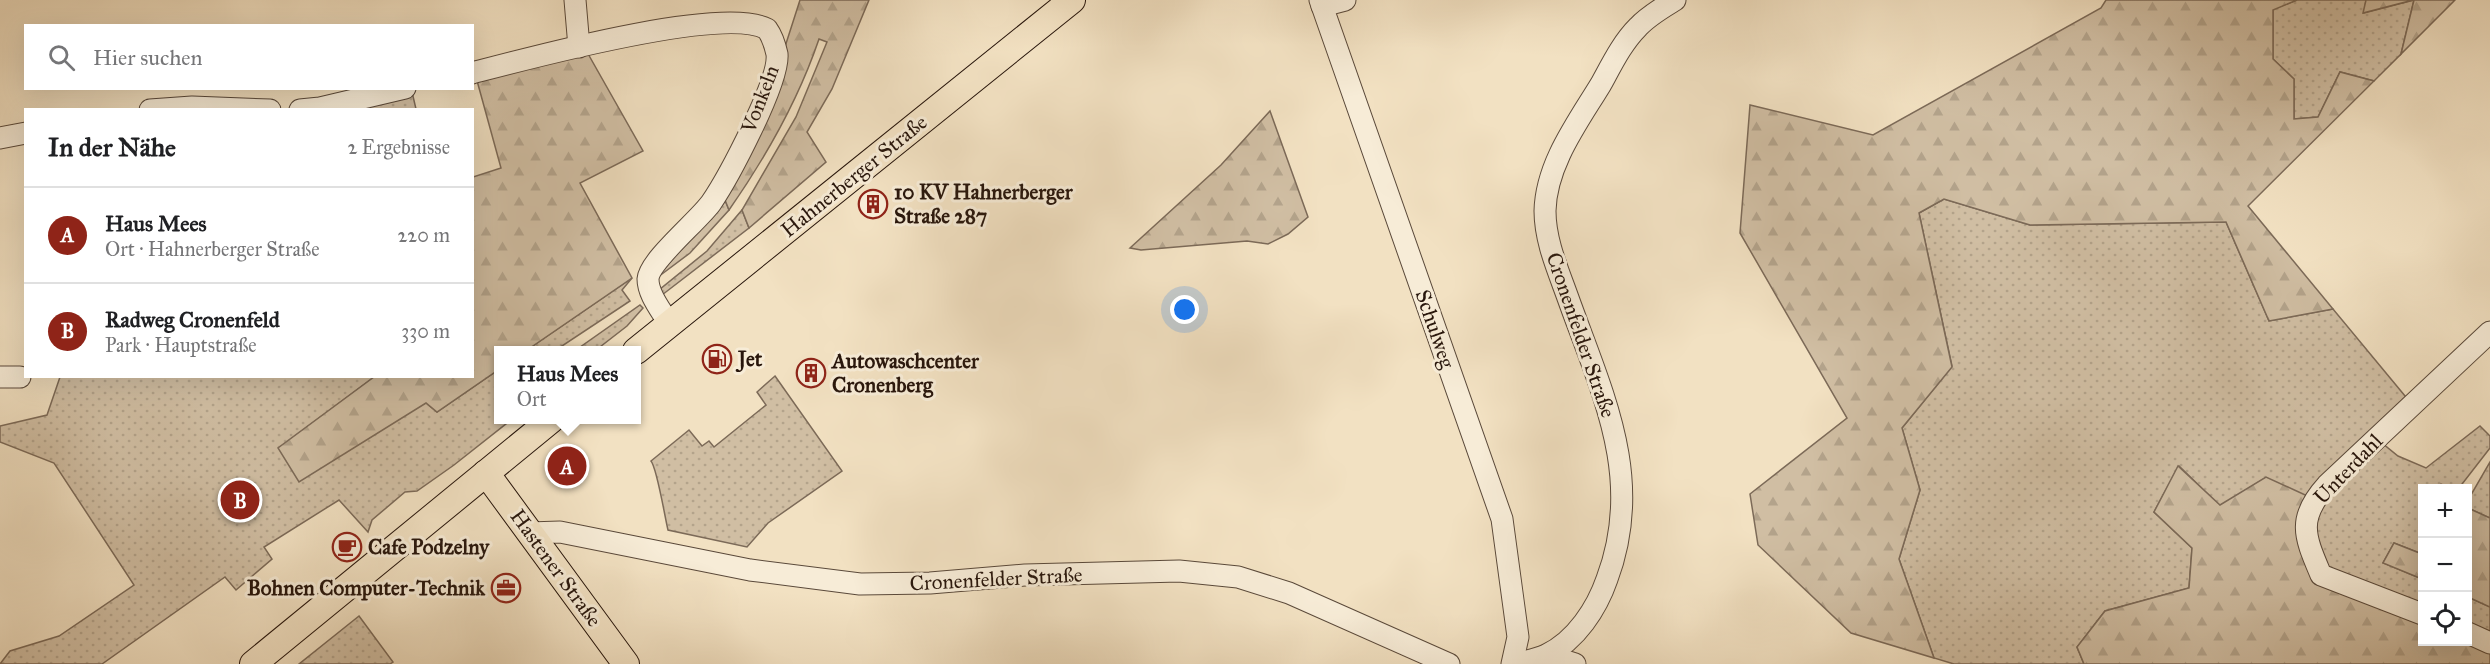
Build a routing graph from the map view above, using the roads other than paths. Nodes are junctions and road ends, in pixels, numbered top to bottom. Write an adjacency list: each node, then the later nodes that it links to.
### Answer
1 (575, 0): 6 (street)
2 (1072, 0): 14 (main road, Hahnerberger Straße)
3 (1345, 0): 5 (street)
4 (1675, 0): 23 (street, Cronenfelder Straße)
5 (1321, 3): 27 (street, Schulweg)
6 (579, 47): 7 (street, Vonkeln); 14 (street, Vonkeln)
7 (474, 73)
8 (397, 90): 11 (street)
9 (178, 108): 10 (street)
10 (218, 108)
11 (321, 108)
12 (24, 133): 13 (street)
13 (0, 138)
14 (669, 324): 16 (main road, Hahnerberger Straße)
15 (2490, 332): 20 (street, Unterdahl)
16 (641, 347)
17 (546, 424): 18 (main road)
18 (486, 472): 19 (main road, Hastener Straße); 24 (main road)
19 (529, 533): 25 (main road, Hastener Straße); 26 (street, Cronenfelder Straße)
20 (2418, 612)
21 (2472, 635): 22 (street)
22 (2490, 643)
23 (1547, 655): 27 (street, Cronenfelder Straße); 28 (street)
24 (253, 664)
25 (626, 664)
26 (1449, 664)
27 (1514, 664)
28 (1575, 664)

